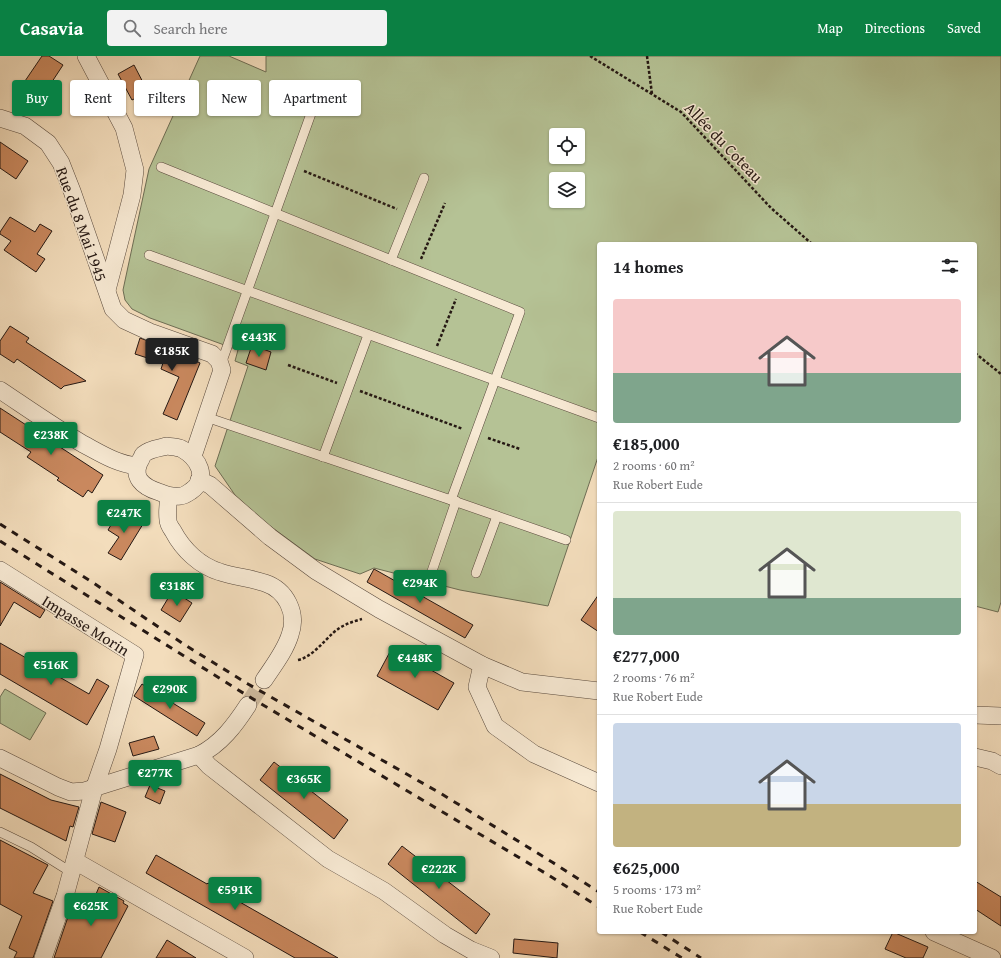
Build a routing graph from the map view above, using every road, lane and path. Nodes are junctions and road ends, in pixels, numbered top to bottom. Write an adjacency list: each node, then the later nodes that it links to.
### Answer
1 (86, 56): 18 (street)
2 (590, 56): 4 (path, Allée du Coteau)
3 (647, 56): 4 (path)
4 (652, 94): 13 (path, Allée du Coteau)
5 (310, 116): 7 (lane)
6 (0, 118): 18 (street, Rue du 8 Mai 1945)
7 (292, 166): 11 (lane); 12 (path)
8 (161, 167): 11 (lane)
9 (424, 178): 12 (lane)
10 (445, 203): 16 (path)
11 (275, 213): 15 (lane); 19 (lane)
12 (410, 214): 15 (lane)
13 (810, 242)
14 (149, 255): 19 (lane)
15 (391, 260): 16 (lane)
16 (416, 270): 17 (lane)
17 (460, 288): 22 (path); 26 (lane)
18 (107, 290): 24 (street, Rue du 8 Mai 1945)
19 (247, 291): 20 (lane); 24 (lane)
20 (368, 335): 22 (lane); 27 (lane)
21 (977, 355): 25 (path)
22 (433, 358): 26 (lane)
23 (288, 365): 27 (path)
24 (220, 366): 30 (street)
25 (1001, 374)
26 (495, 380): 29 (lane); 31 (lane)
27 (349, 387): 31 (path); 34 (lane)
28 (0, 390): 35 (street)
29 (597, 417)
30 (206, 418): 33 (street); 34 (lane)
31 (476, 433): 32 (path); 38 (lane)
32 (520, 449)
33 (193, 456): 35 (street); 36 (street)
34 (323, 457): 38 (lane)
35 (137, 466): 37 (street)
36 (199, 480): 37 (street); 44 (street)
37 (168, 496): 45 (street)
38 (453, 500): 39 (lane); 43 (lane)
39 (497, 516): 40 (lane); 42 (lane)
40 (566, 540)
41 (0, 570): 57 (street, Impasse Morin)
42 (476, 573)
43 (431, 574)
44 (379, 609): 45 (path); 46 (street)
45 (282, 654): 47 (street)
46 (482, 666): 48 (street); 56 (street)
47 (264, 680)
48 (597, 691)
49 (248, 704): 52 (street)
50 (977, 715): 51 (street)
51 (1001, 716)
52 (199, 756): 57 (street); 63 (street)
53 (977, 757): 55 (street)
54 (0, 758): 57 (street)
55 (1001, 766)
56 (597, 782)
57 (94, 789): 59 (street)
58 (0, 832): 59 (lane)
59 (73, 866): 61 (street); 62 (street)
60 (938, 934): 64 (street)
61 (44, 958)
62 (245, 958)
63 (491, 958)
64 (992, 958)

